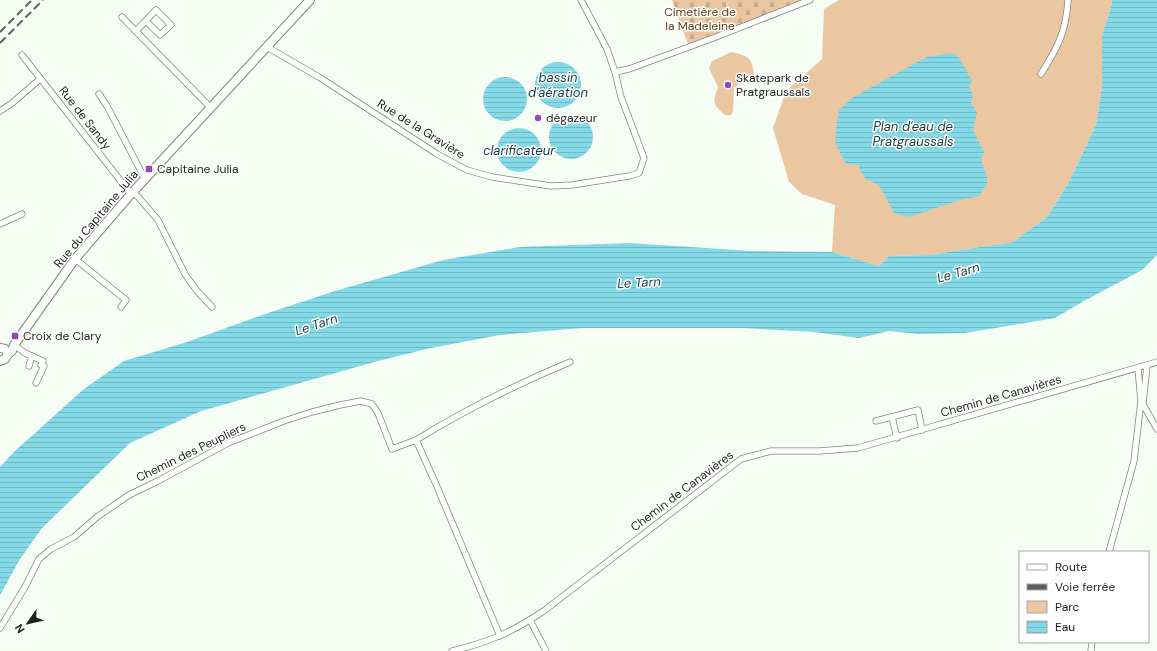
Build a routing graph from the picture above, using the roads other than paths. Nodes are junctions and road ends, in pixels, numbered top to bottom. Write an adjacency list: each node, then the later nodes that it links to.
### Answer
1 (310, 0): 8 (street, Rue du Capitaine Julia)
2 (581, 0): 10 (street)
3 (810, 0): 10 (street)
4 (1068, 0): 11 (street)
5 (122, 17): 7 (street)
6 (146, 21): 6 (street); 7 (street)
7 (136, 31): 14 (street)
8 (267, 47): 10 (street, Rue de la Gravière); 14 (street, Rue du Capitaine Julia)
9 (22, 55): 12 (street, Rue de Sandy)
10 (615, 72)
11 (1041, 74)
12 (40, 79): 15 (street); 17 (street, Rue de Sandy)
13 (99, 94): 16 (street)
14 (210, 107): 16 (street, Rue du Capitaine Julia)
15 (0, 111)
16 (145, 179): 17 (street, Rue du Capitaine Julia)
17 (132, 193): 20 (street, Rue du Capitaine Julia); 22 (street, Rue de Sandy)
18 (22, 214): 19 (street)
19 (0, 224)
20 (75, 259): 21 (street); 23 (street, Rue du Capitaine Julia)
21 (121, 307)
22 (212, 307)
23 (14, 344): 24 (street, Rue du Capitaine Julia); 25 (street)
24 (2, 356)
25 (32, 356): 28 (street); 31 (street)
26 (570, 362): 38 (street, Chemin des Peupliers)
27 (1157, 362): 29 (street, Chemin de Canavières)
28 (29, 366)
29 (1147, 366): 30 (street, Chemin de Canavières); 32 (street)
30 (1138, 369): 32 (street); 36 (street, Chemin de Canavières)
31 (36, 384)
32 (1142, 403): 35 (street); 39 (street)
33 (892, 417): 34 (street); 36 (street); 37 (street)
34 (876, 421)
35 (1157, 429)
36 (922, 430): 37 (street, Chemin de Canavières)
37 (897, 438): 40 (street, Chemin de Canavières)
38 (416, 440): 41 (street, Chemin des Peupliers); 42 (street)
39 (1109, 551)
40 (530, 620): 42 (street, Chemin de Canavières); 44 (street)
41 (0, 628)
42 (500, 636): 43 (street, Chemin de Canavières)
43 (452, 651)
44 (546, 651)

